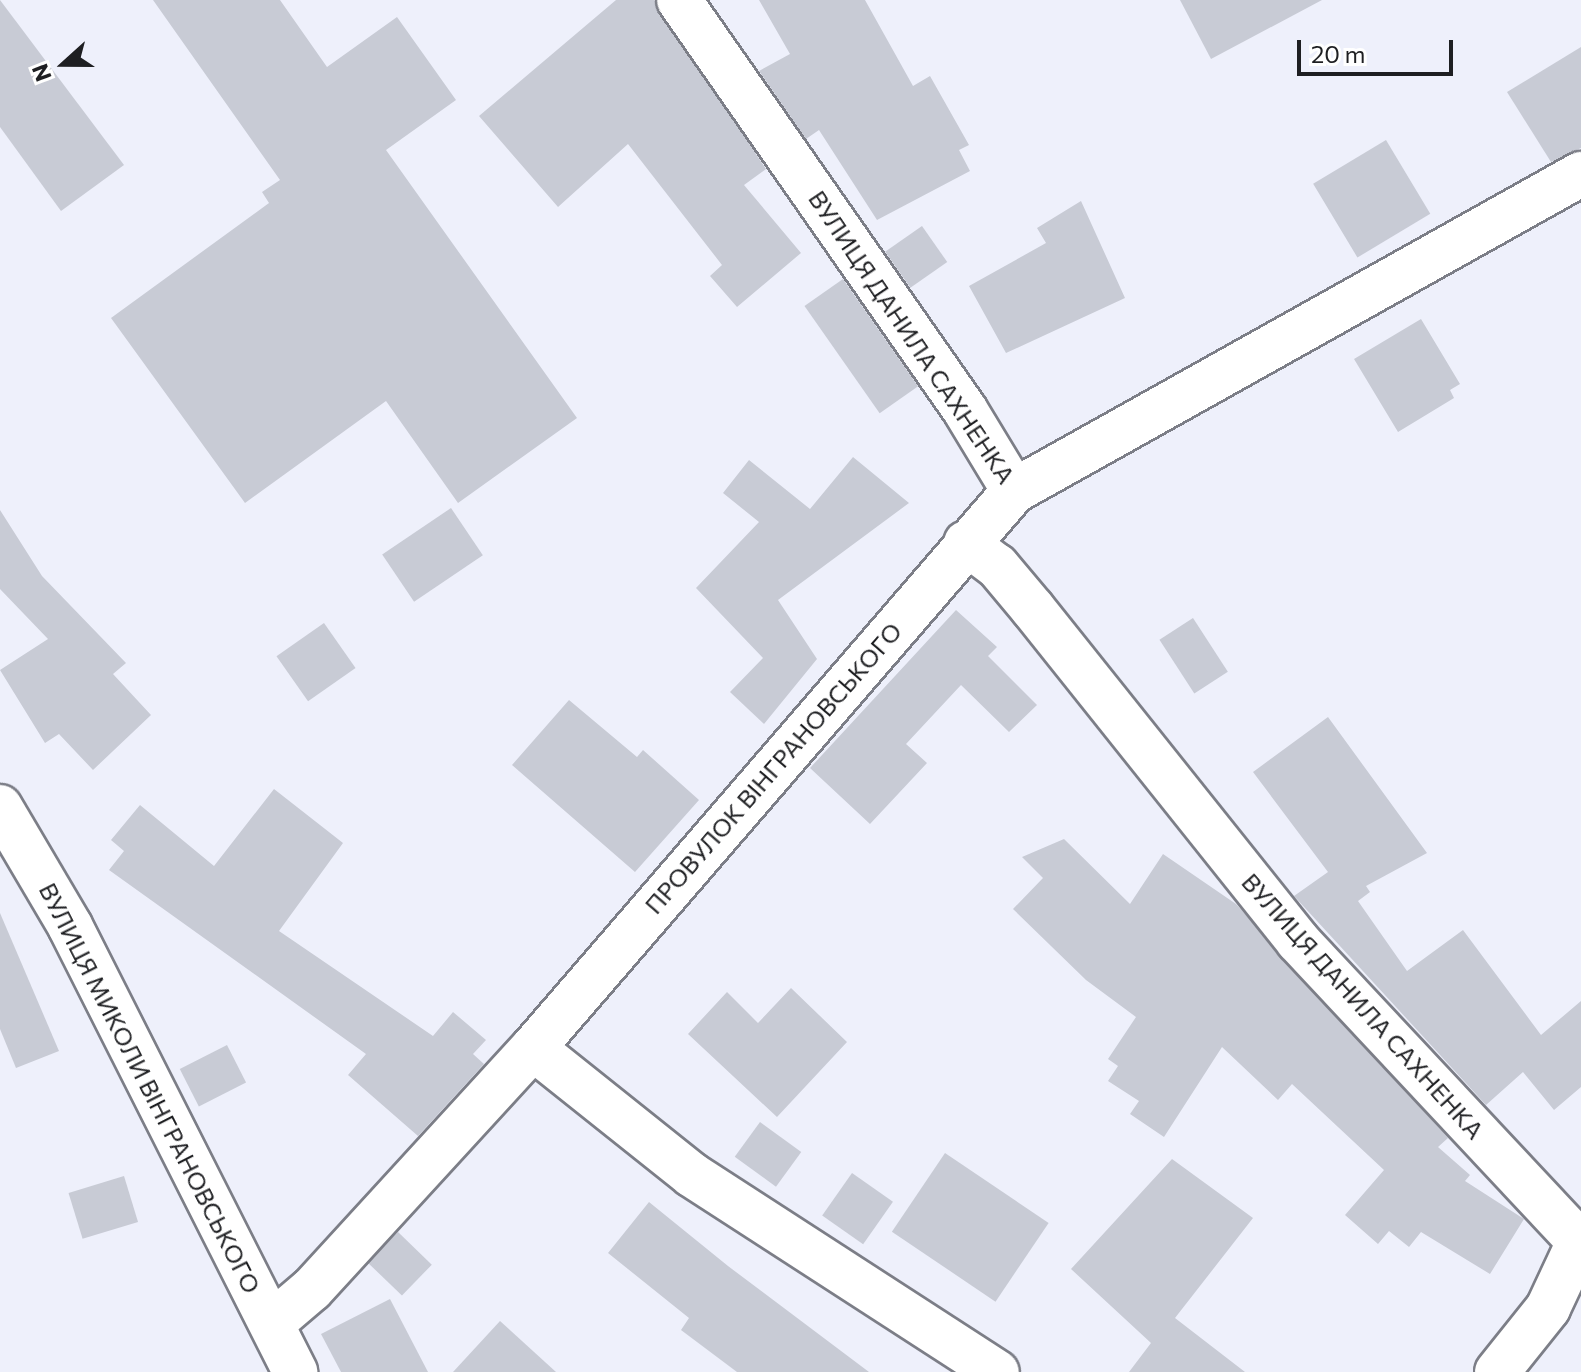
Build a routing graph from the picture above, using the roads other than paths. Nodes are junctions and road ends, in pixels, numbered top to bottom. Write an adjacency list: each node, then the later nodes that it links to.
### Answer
1 (679, 0): 3 (street, ВУЛИЦЯ ДАНИЛА САХНЕНКА)
2 (1581, 174): 3 (street, ВУЛИЦЯ ДАНИЛА САХНЕНКА)
3 (1014, 491): 4 (street, ПРОВУЛОК ВІНГРАНОВСЬКОГО)
4 (966, 543): 6 (street, ПРОВУЛОК ВІНГРАНОВСЬКОГО); 7 (street, ВУЛИЦЯ ДАНИЛА САХНЕНКА)
5 (0, 807): 8 (street, ВУЛИЦЯ МИКОЛИ ВІНГРАНОВСЬКОГО)
6 (533, 1048): 8 (street, ПРОВУЛОК ВІНГРАНОВСЬКОГО); 10 (street)
7 (1580, 1244): 11 (street)
8 (272, 1323): 9 (street, ВУЛИЦЯ МИКОЛИ ВІНГРАНОВСЬКОГО)
9 (295, 1372)
10 (997, 1372)
11 (1497, 1372)

